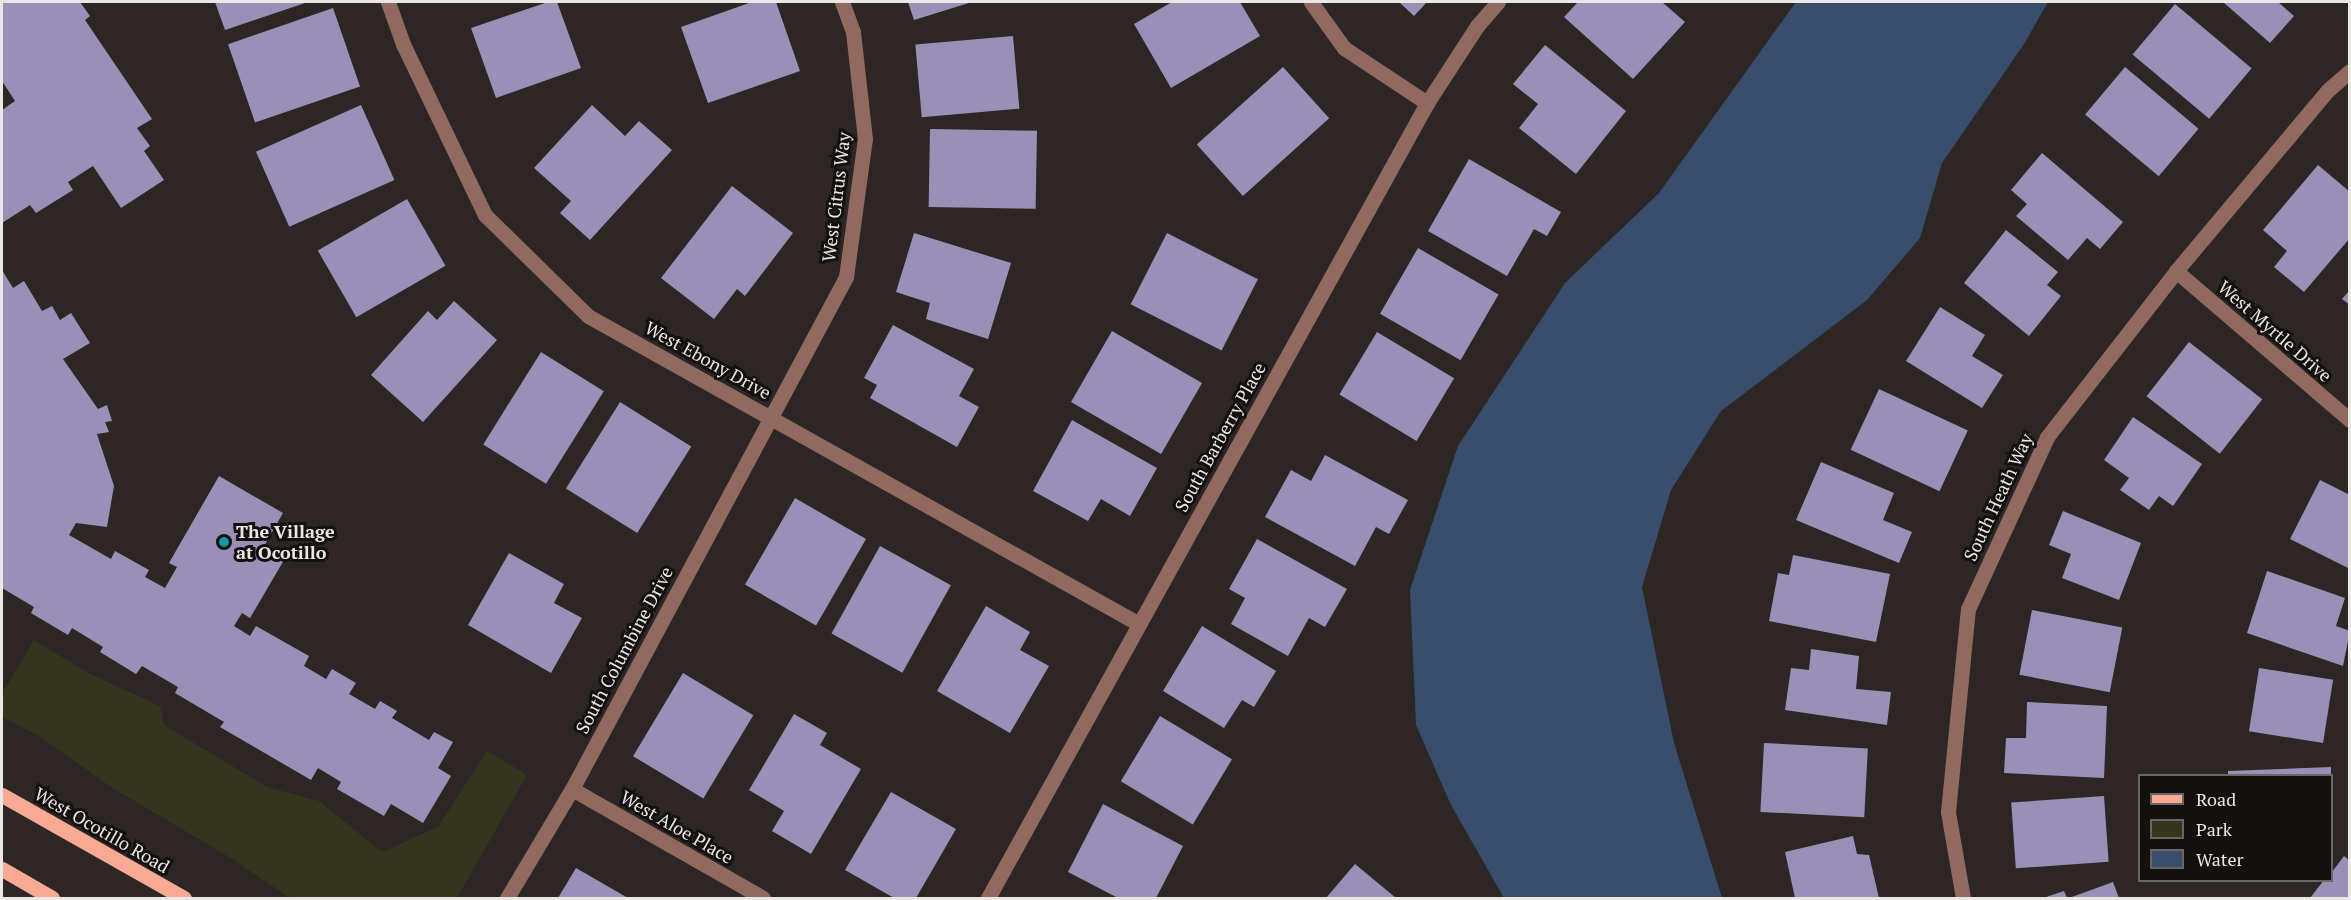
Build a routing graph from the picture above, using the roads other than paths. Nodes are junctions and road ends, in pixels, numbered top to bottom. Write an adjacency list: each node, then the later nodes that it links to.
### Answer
1 (388, 2): 8 (street, West Ebony Drive)
2 (842, 2): 8 (street, West Citrus Way)
3 (1311, 2): 6 (street)
4 (1498, 2): 6 (street, South Barberry Place)
5 (2349, 71): 7 (street, South Heath Way)
6 (1427, 103): 10 (street, South Barberry Place)
7 (2176, 271): 9 (street, West Myrtle Drive); 19 (street, South Heath Way)
8 (771, 417): 10 (street, West Ebony Drive); 11 (street, South Columbine Drive)
9 (2349, 420)
10 (1139, 624): 18 (street, South Barberry Place)
11 (572, 789): 16 (street, South Columbine Drive); 17 (street, West Aloe Place)
12 (2, 795): 15 (main road, West Ocotillo Road)
13 (2, 869): 14 (main road)
14 (52, 898)
15 (184, 898)
16 (507, 898)
17 (763, 898)
18 (988, 898)
19 (1963, 898)

